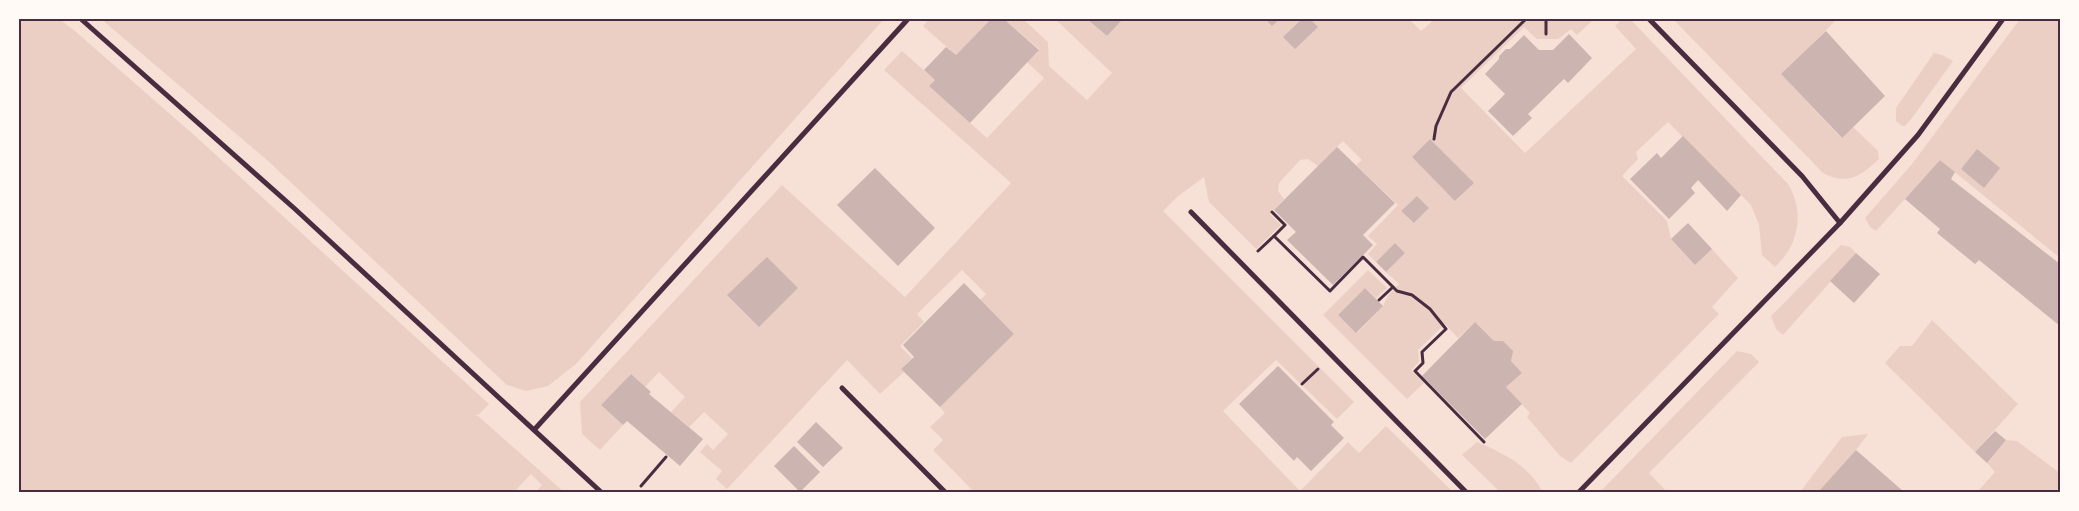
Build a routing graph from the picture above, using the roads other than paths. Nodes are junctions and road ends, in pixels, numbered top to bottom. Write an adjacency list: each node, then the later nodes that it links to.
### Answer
1 (81, 19): 8 (street)
2 (908, 19): 8 (street)
3 (1649, 19): 6 (street)
4 (2003, 19): 6 (street)
5 (1191, 212): 11 (street)
6 (1840, 223): 12 (street)
7 (842, 388): 10 (street)
8 (534, 430): 9 (street)
9 (602, 492)
10 (945, 492)
11 (1466, 492)
12 (1579, 492)

